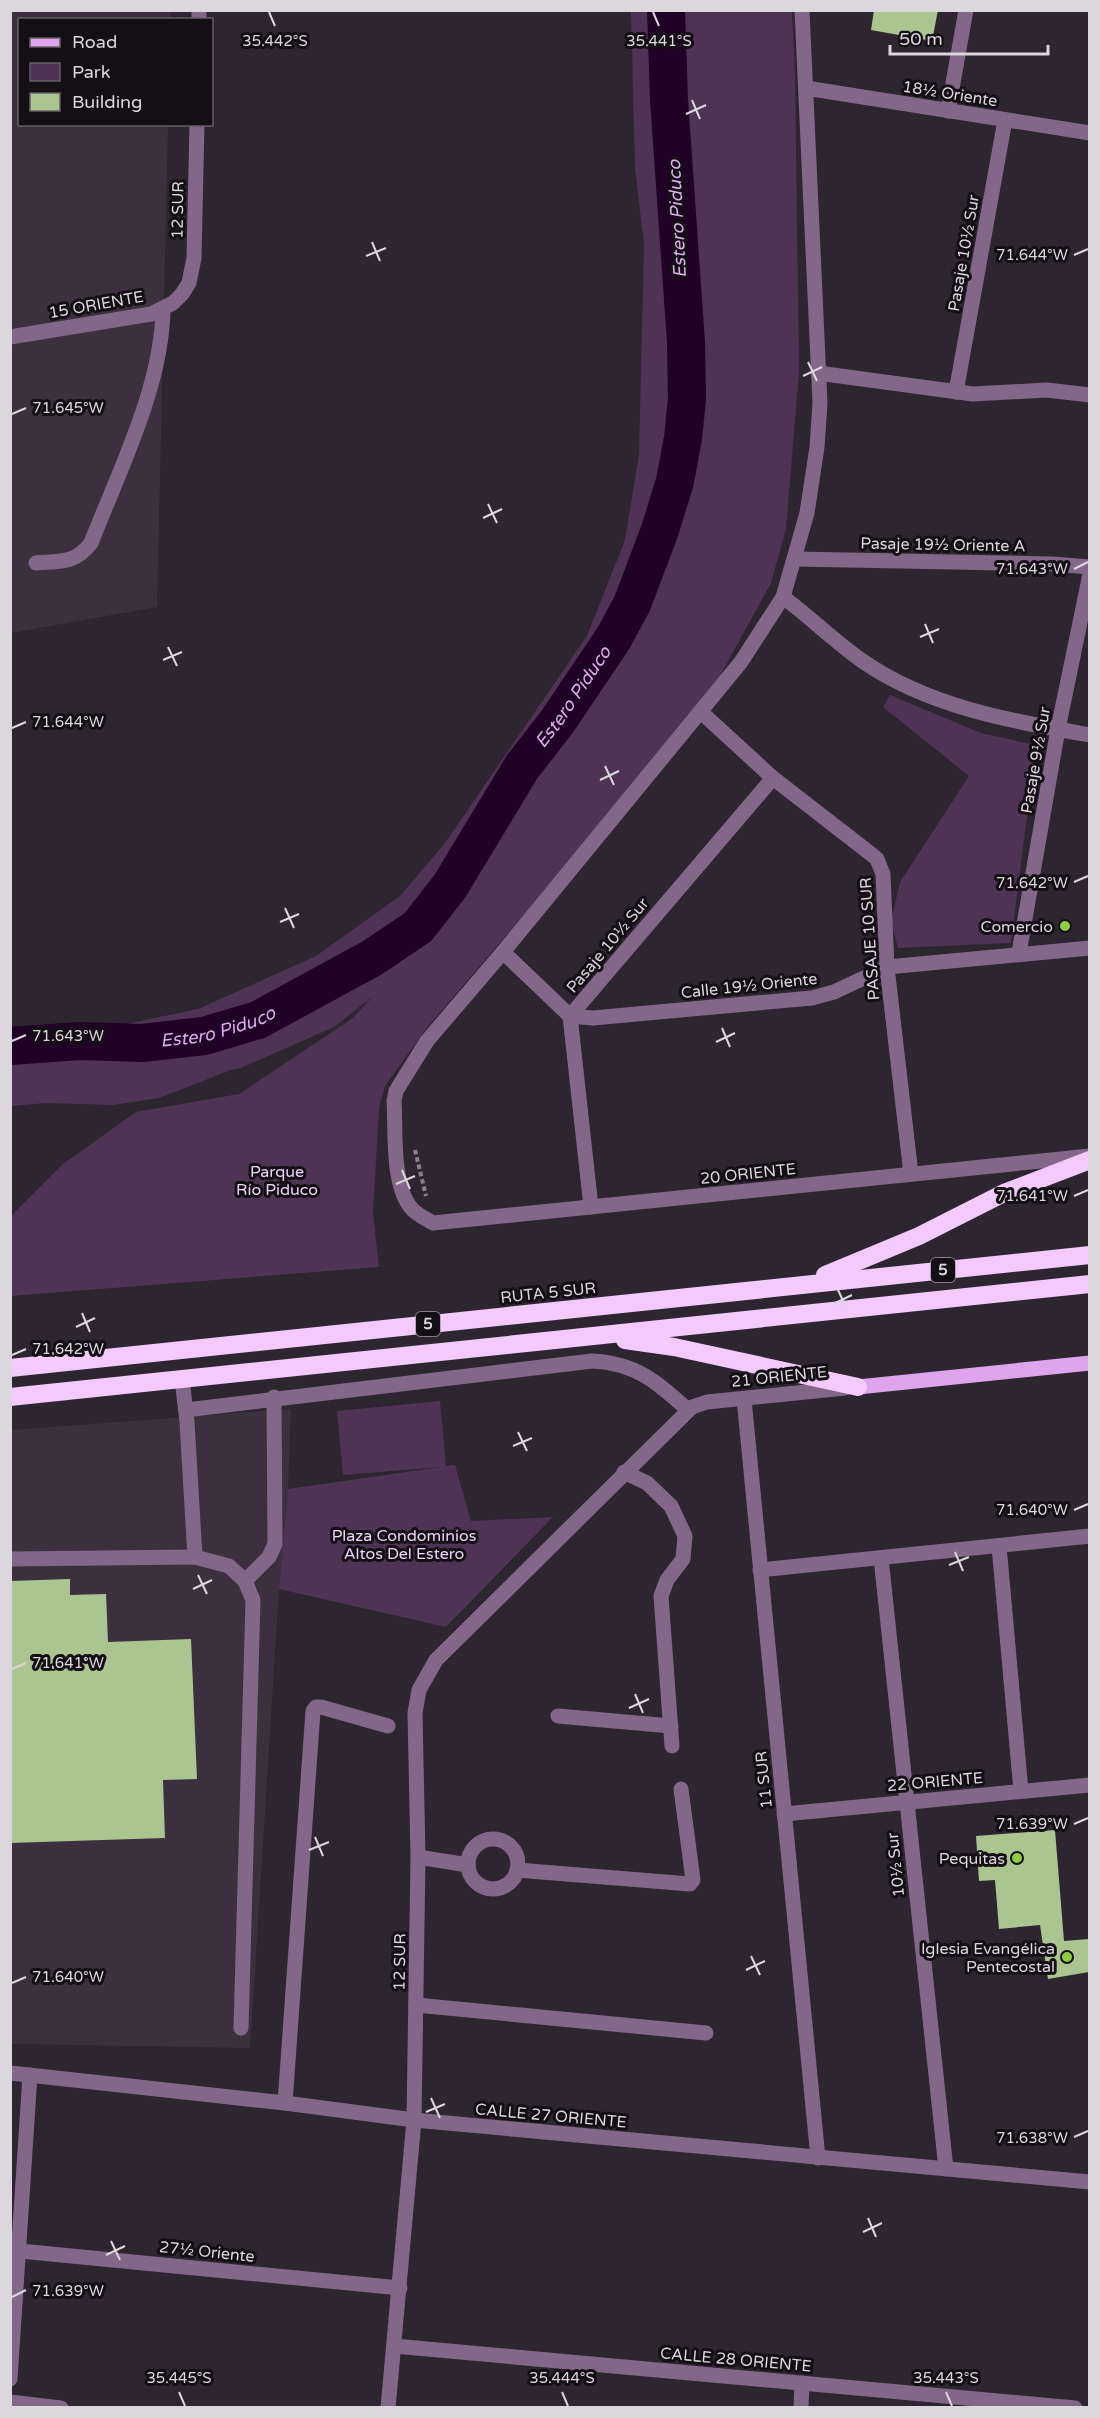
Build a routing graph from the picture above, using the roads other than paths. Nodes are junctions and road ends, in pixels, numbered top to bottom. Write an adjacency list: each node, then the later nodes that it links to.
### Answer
1 (802, 10): 3 (street)
2 (966, 10): 4 (street)
3 (806, 88): 4 (street, 18½ Oriente); 11 (street)
4 (948, 111): 5 (street, 18½ Oriente)
5 (1005, 120): 7 (street, 18½ Oriente); 12 (street, Pasaje 10½ Sur)
6 (197, 126): 8 (street, 12 SUR)
7 (1089, 133)
8 (182, 294): 9 (street, 15 ORIENTE)
9 (163, 309): 10 (street, 15 ORIENTE); 15 (street)
10 (10, 338)
11 (818, 373): 12 (street); 14 (street)
12 (956, 393): 13 (street)
13 (1089, 395)
14 (795, 559): 16 (street, Pasaje 19½ Oriente A); 18 (street)
15 (36, 563)
16 (1089, 567)
17 (1089, 574): 20 (street, Pasaje 9½ Sur)
18 (783, 597): 19 (street); 20 (street)
19 (701, 712): 22 (street, PASAJE 10 SUR); 24 (street)
20 (1058, 729): 21 (street); 25 (street, Pasaje 9½ Sur)
21 (1089, 735)
22 (773, 778): 26 (street, PASAJE 10 SUR); 27 (street, Pasaje 10½ Sur)
23 (1089, 948): 25 (street, Calle 19½ Oriente)
24 (503, 952): 27 (street); 31 (street, 20 ORIENTE)
25 (1019, 953): 26 (street, Calle 19½ Oriente)
26 (887, 967): 27 (street, Calle 19½ Oriente); 30 (street, PASAJE 10 SUR)
27 (570, 1016): 31 (street, Pasaje 10½ Sur)
28 (1089, 1156): 30 (street, 20 ORIENTE)
29 (1089, 1160): 34 (highway)
30 (911, 1174): 31 (street, 20 ORIENTE)
31 (591, 1207)
32 (1089, 1254): 34 (highway, RUTA 5 SUR / 5)
33 (1089, 1284): 35 (highway, 5)
34 (796, 1285): 37 (highway, RUTA 5 SUR / 5)
35 (590, 1336): 38 (highway, 5); 39 (highway)
36 (1089, 1363): 39 (main road, 21 ORIENTE)
37 (10, 1368)
38 (182, 1379): 40 (highway, 5); 43 (street)
39 (858, 1387): 42 (street, 21 ORIENTE)
40 (10, 1397)
41 (274, 1397): 43 (street); 44 (street); 53 (street)
42 (744, 1399): 44 (street, 21 ORIENTE); 52 (street, 11 SUR)
43 (186, 1410): 48 (street)
44 (688, 1410): 45 (street, 21 ORIENTE)
45 (624, 1472): 51 (street, 21 ORIENTE); 56 (street)
46 (1089, 1536): 47 (street)
47 (999, 1546): 49 (street); 60 (street)
48 (195, 1557): 50 (street); 53 (street)
49 (881, 1558): 52 (street); 61 (street, 10½ Sur)
50 (10, 1559)
51 (536, 1563): 63 (street, 12 SUR)
52 (760, 1570): 62 (street, 11 SUR)
53 (245, 1581): 67 (street)
54 (558, 1716): 56 (street)
55 (388, 1726): 71 (street)
56 (671, 1726): 57 (street)
57 (672, 1746)
58 (1089, 1785): 60 (street, 22 ORIENTE)
59 (681, 1789): 65 (street)
60 (1021, 1791): 61 (street, 22 ORIENTE)
61 (906, 1802): 62 (street, 22 ORIENTE); 74 (street, 10½ Sur)
62 (784, 1814): 73 (street, 11 SUR)
63 (418, 1857): 64 (street); 66 (street, 12 SUR)
64 (468, 1865): 65 (street); 65 (street)
65 (518, 1870)
66 (416, 2005): 68 (street); 72 (street, 12 SUR)
67 (241, 2028)
68 (706, 2032)
69 (10, 2073): 70 (street, CALLE 27 ORIENTE)
70 (30, 2075): 71 (street, CALLE 27 ORIENTE); 76 (street)
71 (285, 2103): 72 (street, CALLE 27 ORIENTE)
72 (414, 2120): 73 (street, CALLE 27 ORIENTE); 77 (street, 12 SUR)
73 (818, 2158): 74 (street, CALLE 27 ORIENTE)
74 (946, 2169): 75 (street, CALLE 27 ORIENTE)
75 (1089, 2182)
76 (15, 2250): 77 (street, 27½ Oriente); 79 (street)
77 (400, 2288): 78 (street, 12 SUR)
78 (394, 2346): 80 (street, CALLE 28 ORIENTE); 84 (street, 12 SUR)
79 (10, 2379)
80 (802, 2383): 82 (street, CALLE 28 ORIENTE); 85 (street)
81 (10, 2402): 83 (street)
82 (1011, 2405): 86 (street, CALLE 28 ORIENTE)
83 (62, 2408)
84 (388, 2408)
85 (801, 2408)
86 (1075, 2408)

